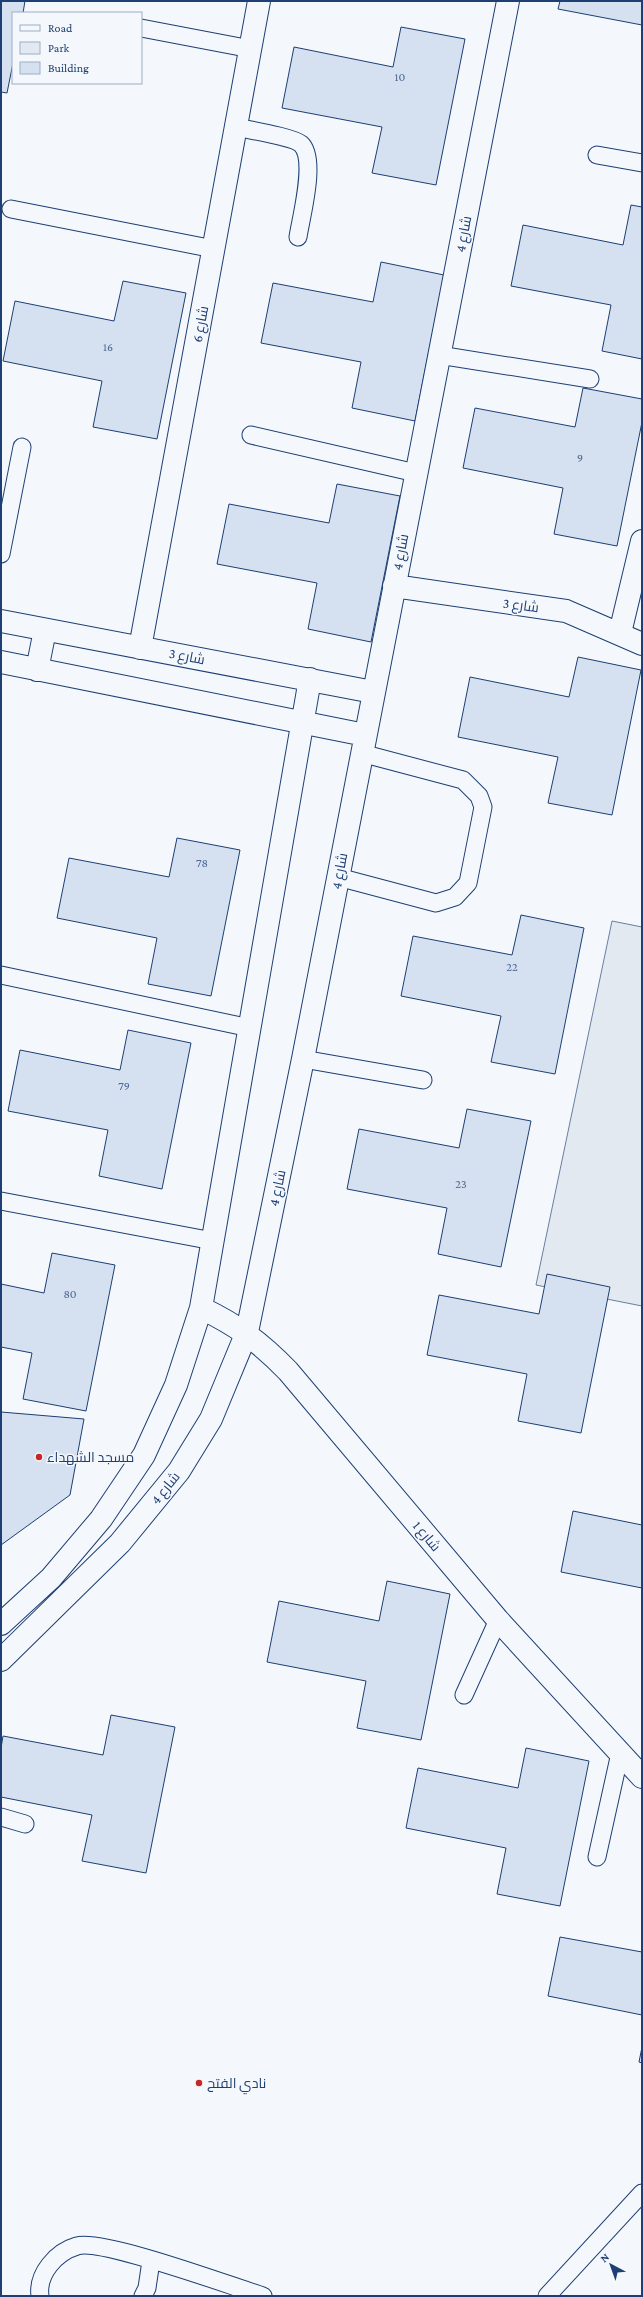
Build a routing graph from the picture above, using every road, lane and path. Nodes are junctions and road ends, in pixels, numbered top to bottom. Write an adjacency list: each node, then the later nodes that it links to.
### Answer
1 (260, 1): 4 (street, شارع 6)
2 (508, 1): 11 (street, شارع 4)
3 (142, 28): 4 (lane)
4 (250, 49): 5 (street, شارع 6)
5 (236, 127): 9 (lane); 10 (street, شارع 6)
6 (596, 155): 7 (lane)
7 (642, 162)
8 (11, 209): 10 (lane)
9 (298, 237)
10 (214, 249): 23 (street, شارع 6)
11 (439, 355): 12 (lane); 15 (street, شارع 4)
12 (590, 379)
13 (251, 435): 15 (lane)
14 (22, 447): 17 (lane)
15 (416, 473): 18 (street, شارع 4)
16 (642, 541): 21 (street)
17 (1, 554)
18 (394, 586): 21 (street, شارع 3); 27 (street, شارع 4)
19 (1, 621): 20 (street, شارع 3)
20 (45, 630): 23 (street, شارع 3); 25 (street)
21 (620, 634): 22 (street, شارع 3)
22 (642, 644)
23 (140, 648): 26 (street, شارع 3)
24 (1, 662): 25 (street)
25 (37, 670): 28 (street)
26 (310, 679): 27 (street, شارع 3); 28 (street)
27 (373, 692): 29 (street, شارع 4)
28 (302, 722): 29 (street); 32 (street)
29 (363, 744): 30 (street, شارع 4); 30 (lane)
30 (338, 877): 33 (street, شارع 4)
31 (1, 975): 32 (lane)
32 (250, 1028): 36 (street)
33 (303, 1059): 34 (lane); 38 (street, شارع 4)
34 (423, 1080)
35 (1, 1201): 36 (lane)
36 (213, 1241): 37 (street)
37 (201, 1308): 38 (street, شارع 1); 39 (street)
38 (246, 1332): 40 (street, شارع 4); 41 (street, شارع 1)
39 (51, 1578): 40 (lane); 42 (street)
40 (74, 1589): 43 (street, شارع 4)
41 (498, 1620): 44 (lane); 45 (street, شارع 1)
42 (1, 1624)
43 (1, 1660)
44 (464, 1695)
45 (620, 1753): 46 (street, شارع 1); 49 (lane)
46 (642, 1777)
47 (1, 1817): 48 (lane)
48 (25, 1824)
49 (597, 1857)
50 (642, 2193): 55 (lane)
51 (151, 2261): 52 (lane); 53 (lane); 54 (lane)
52 (40, 2296)
53 (143, 2296)
54 (262, 2296)
55 (548, 2296)

